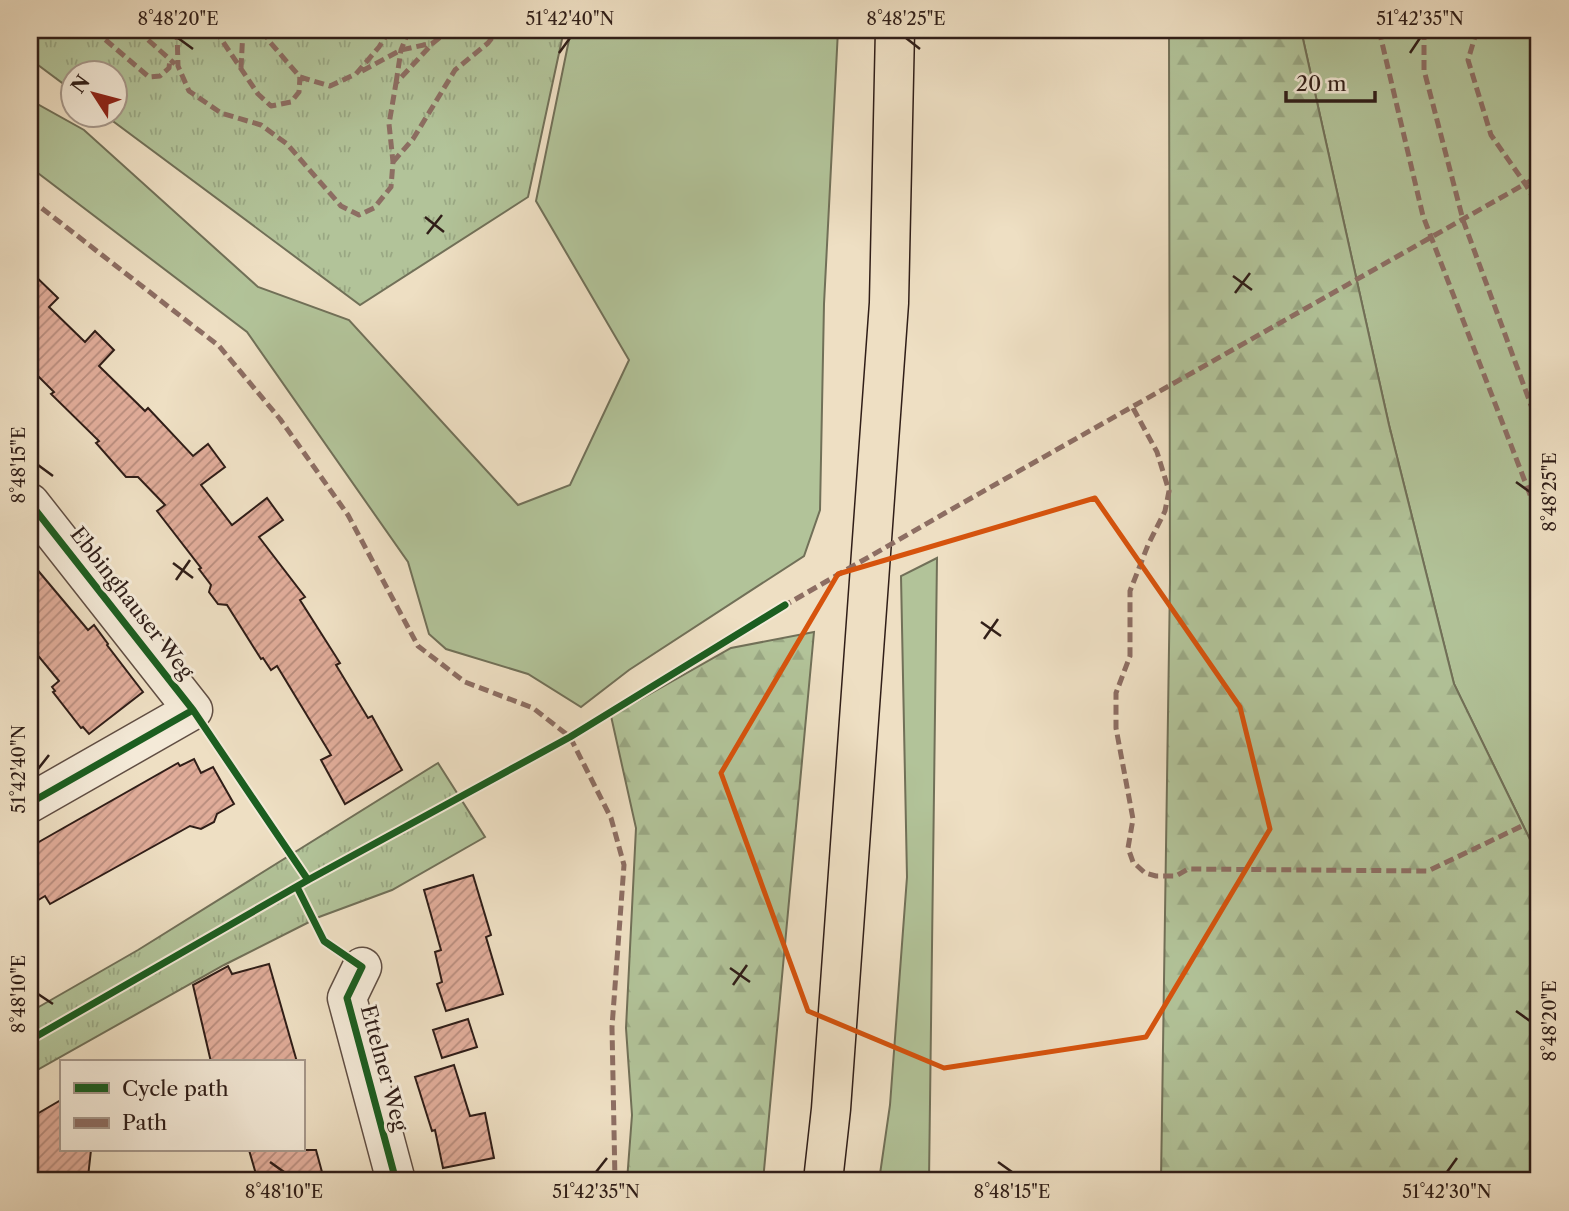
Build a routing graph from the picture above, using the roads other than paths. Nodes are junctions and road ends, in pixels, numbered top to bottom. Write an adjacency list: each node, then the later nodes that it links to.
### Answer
1 (895, 30): 6 (highway)
2 (30, 503): 3 (street, Ebbinghauser Weg)
3 (30, 803)
4 (362, 967): 5 (street, Ettelner Weg)
5 (396, 1181)
6 (824, 1181)

